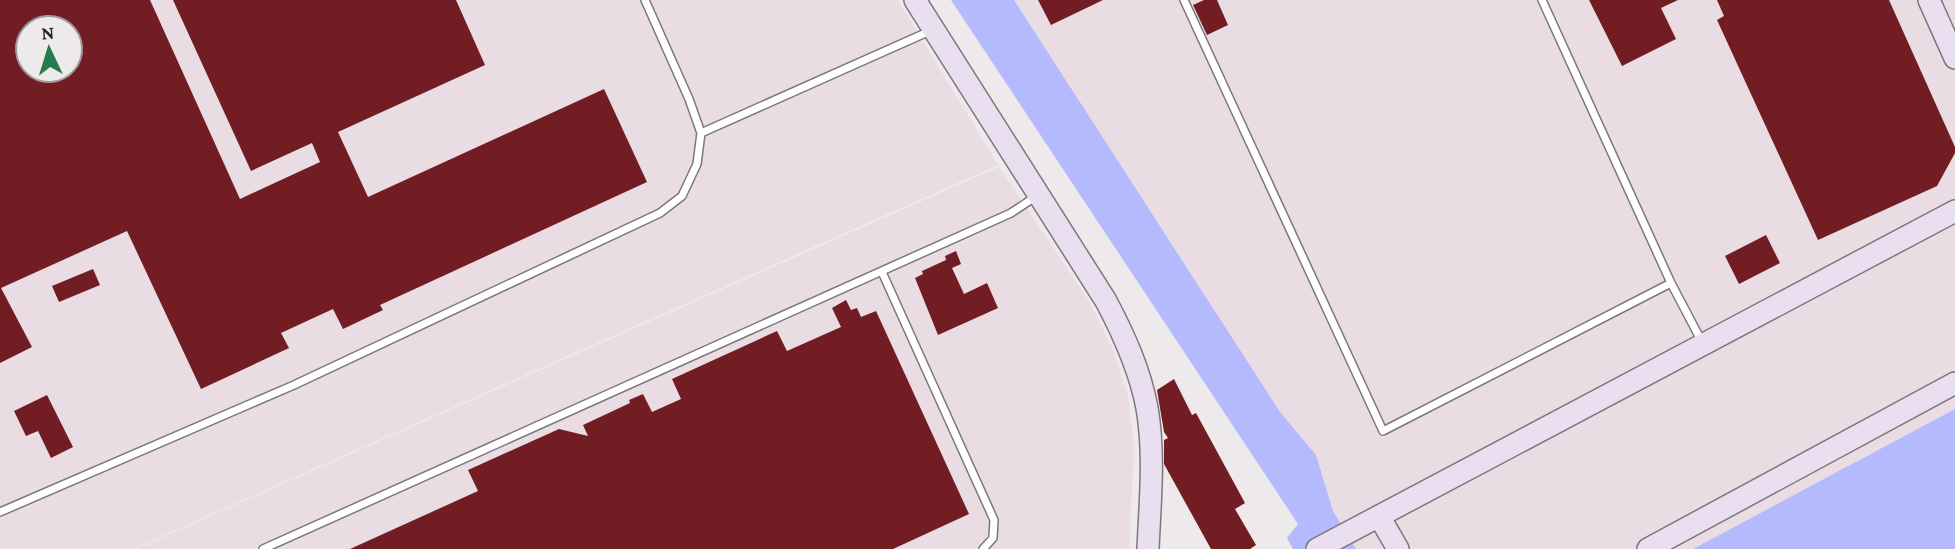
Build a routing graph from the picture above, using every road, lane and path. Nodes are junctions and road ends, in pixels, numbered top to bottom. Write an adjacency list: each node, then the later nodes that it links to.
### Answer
1 (645, 0): 8 (lane)
2 (915, 0): 6 (street)
3 (1184, 0): 12 (lane)
4 (1542, 0): 12 (lane)
5 (1929, 0): 7 (street)
6 (934, 29): 8 (lane); 9 (street)
7 (1955, 58)
8 (701, 133): 15 (lane)
9 (1039, 195): 11 (lane); 19 (street)
10 (1955, 211): 13 (street)
11 (882, 272): 17 (lane); 18 (lane)
12 (1671, 283): 13 (lane)
13 (1703, 344): 16 (street)
14 (1955, 383): 22 (street)
15 (0, 512)
16 (1380, 516): 20 (street); 21 (street)
17 (262, 549)
18 (984, 549)
19 (1148, 549)
20 (1317, 549)
21 (1398, 549)
22 (1648, 549)

